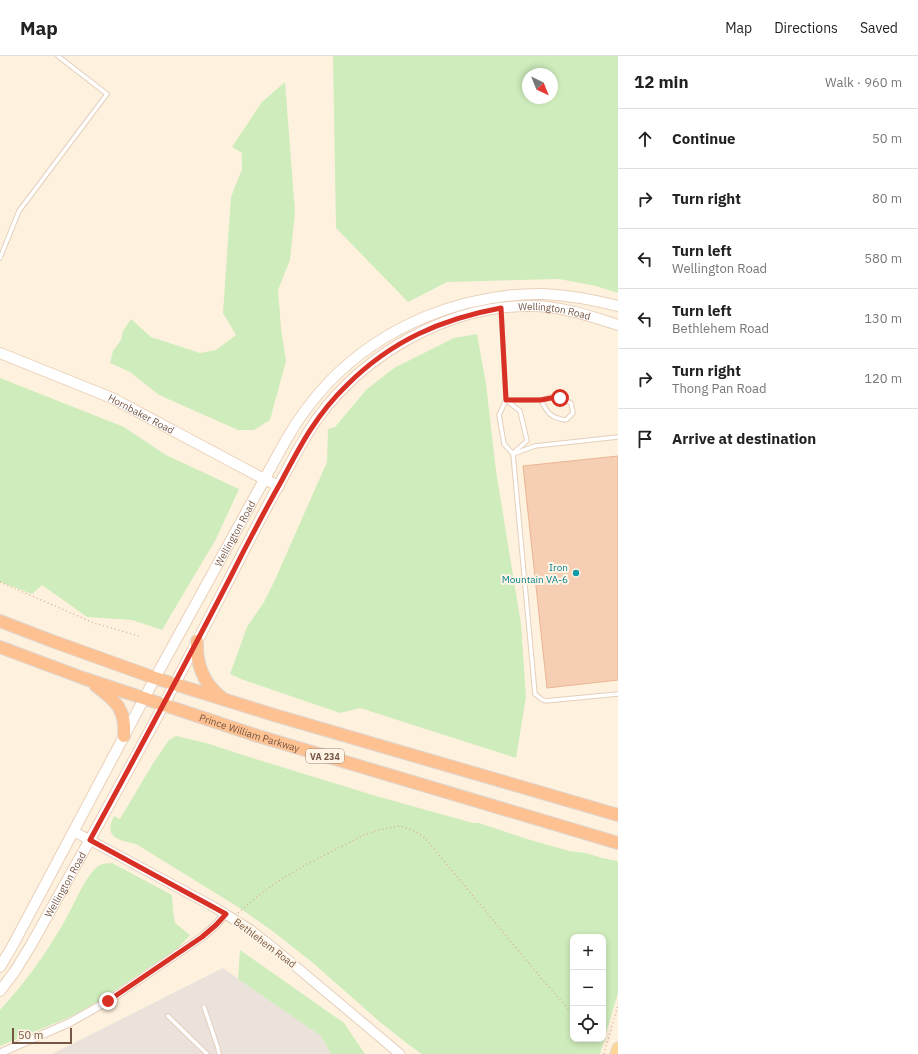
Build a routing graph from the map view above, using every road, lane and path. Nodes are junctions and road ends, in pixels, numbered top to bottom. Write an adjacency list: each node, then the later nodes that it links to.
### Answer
1 (58, 56): 2 (lane)
2 (0, 258)
3 (618, 306): 11 (main road, Wellington Road)
4 (501, 308): 5 (main road, Wellington Road); 7 (lane); 12 (main road, Wellington Road)
5 (618, 325)
6 (0, 353): 11 (main road, Hornbaker Road)
7 (506, 400): 8 (lane); 10 (lane); 10 (lane)
8 (541, 400): 8 (lane)
9 (618, 437): 10 (lane)
10 (513, 454): 21 (lane)
11 (264, 479): 12 (main road, Hornbaker Road); 19 (main road, Wellington Road)
12 (278, 486): 16 (main road, Wellington Road)
13 (0, 582): 15 (path)
14 (0, 621): 19 (highway, VA 234)
15 (139, 636)
16 (197, 641): 20 (main road, Wellington Road); 23 (highway)
17 (0, 646): 18 (highway, Prince William Parkway / VA 234)
18 (83, 678): 22 (highway, Prince William Parkway / VA 234); 25 (highway)
19 (155, 678): 20 (highway, VA 234); 22 (main road, Wellington Road)
20 (175, 684): 23 (highway, VA 234); 24 (main road, Wellington Road)
21 (618, 694)
22 (144, 698): 24 (highway, Prince William Parkway / VA 234); 25 (main road, Wellington Road)
23 (226, 700): 26 (highway, VA 234)
24 (164, 705): 28 (main road, Wellington Road); 29 (highway, Prince William Parkway / VA 234)
25 (124, 736): 27 (main road, Wellington Road)
26 (618, 815)
27 (74, 830): 28 (street, Bethlehem Road); 31 (main road, Wellington Road)
28 (90, 840): 30 (street, Bethlehem Road); 32 (main road, Wellington Road)
29 (618, 843)
30 (229, 916): 35 (path); 38 (street); 41 (street, Bethlehem Road)
31 (0, 967)
32 (0, 991)
33 (618, 1005): 42 (path)
34 (204, 1007): 40 (lane)
35 (570, 1011)
36 (168, 1016): 39 (lane)
37 (618, 1048): 43 (main road)
38 (0, 1053)
39 (208, 1054)
40 (219, 1054)
41 (400, 1054)
42 (604, 1054)
43 (616, 1054)

